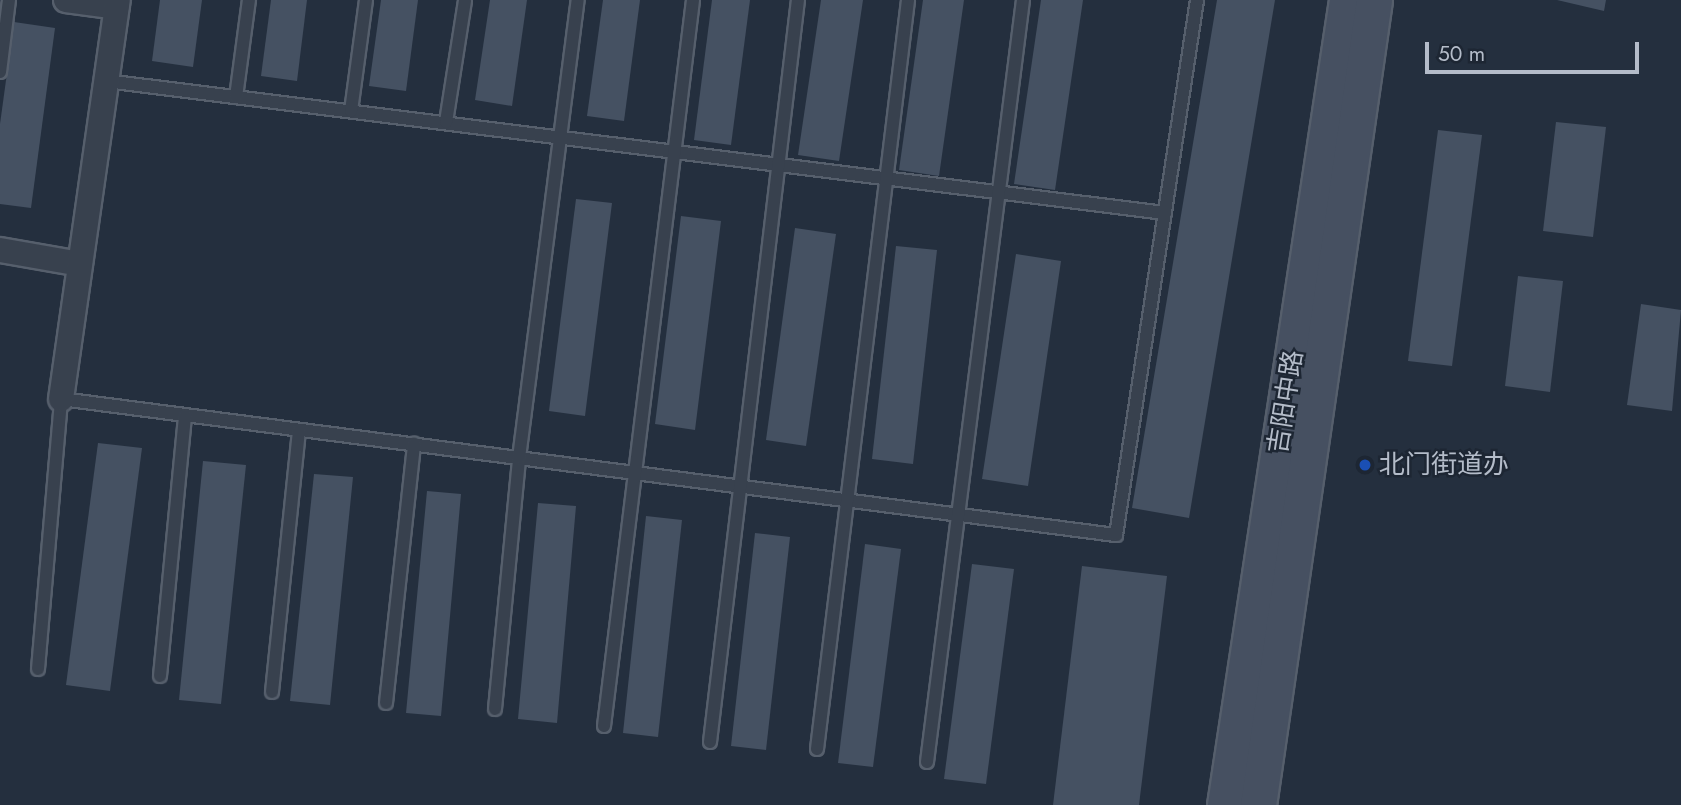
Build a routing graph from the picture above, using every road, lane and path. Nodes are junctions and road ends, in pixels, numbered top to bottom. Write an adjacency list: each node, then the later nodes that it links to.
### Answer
1 (9, 0): 15 (lane)
2 (66, 0): 14 (street)
3 (249, 0): 17 (lane)
4 (366, 0): 18 (lane)
5 (465, 0): 19 (lane)
6 (578, 0): 20 (lane)
7 (693, 0): 21 (lane)
8 (798, 0): 22 (lane)
9 (908, 0): 23 (lane)
10 (1023, 0): 24 (lane)
11 (1197, 0): 25 (lane)
12 (1347, 0): 46 (main road, 吉阳中路)
13 (1374, 0): 47 (main road, 吉阳中路)
14 (117, 3): 16 (street)
15 (0, 72)
16 (106, 80): 17 (lane); 27 (street)
17 (236, 97): 18 (lane)
18 (351, 111): 19 (lane)
19 (446, 122): 20 (lane)
20 (559, 136): 21 (lane); 32 (lane)
21 (672, 150): 22 (lane); 33 (lane)
22 (776, 163): 23 (lane); 34 (lane)
23 (884, 177): 24 (lane); 35 (lane)
24 (996, 191): 25 (lane); 36 (lane)
25 (1164, 213): 36 (lane)
26 (0, 250): 27 (street)
27 (80, 264): 28 (street)
28 (61, 399): 29 (lane); 37 (lane)
29 (185, 415): 30 (lane); 38 (lane)
30 (299, 430): 31 (lane); 39 (lane)
31 (414, 444): 32 (lane); 40 (lane)
32 (519, 458): 33 (lane); 41 (lane)
33 (631, 472): 34 (lane); 42 (lane)
34 (737, 486): 35 (lane); 43 (lane)
35 (844, 500): 36 (lane); 44 (lane)
36 (954, 514): 45 (lane)
37 (38, 669)
38 (160, 676)
39 (272, 692)
40 (386, 703)
41 (495, 709)
42 (604, 726)
43 (710, 742)
44 (817, 750)
45 (927, 762)
46 (1226, 805)
47 (1258, 805)

